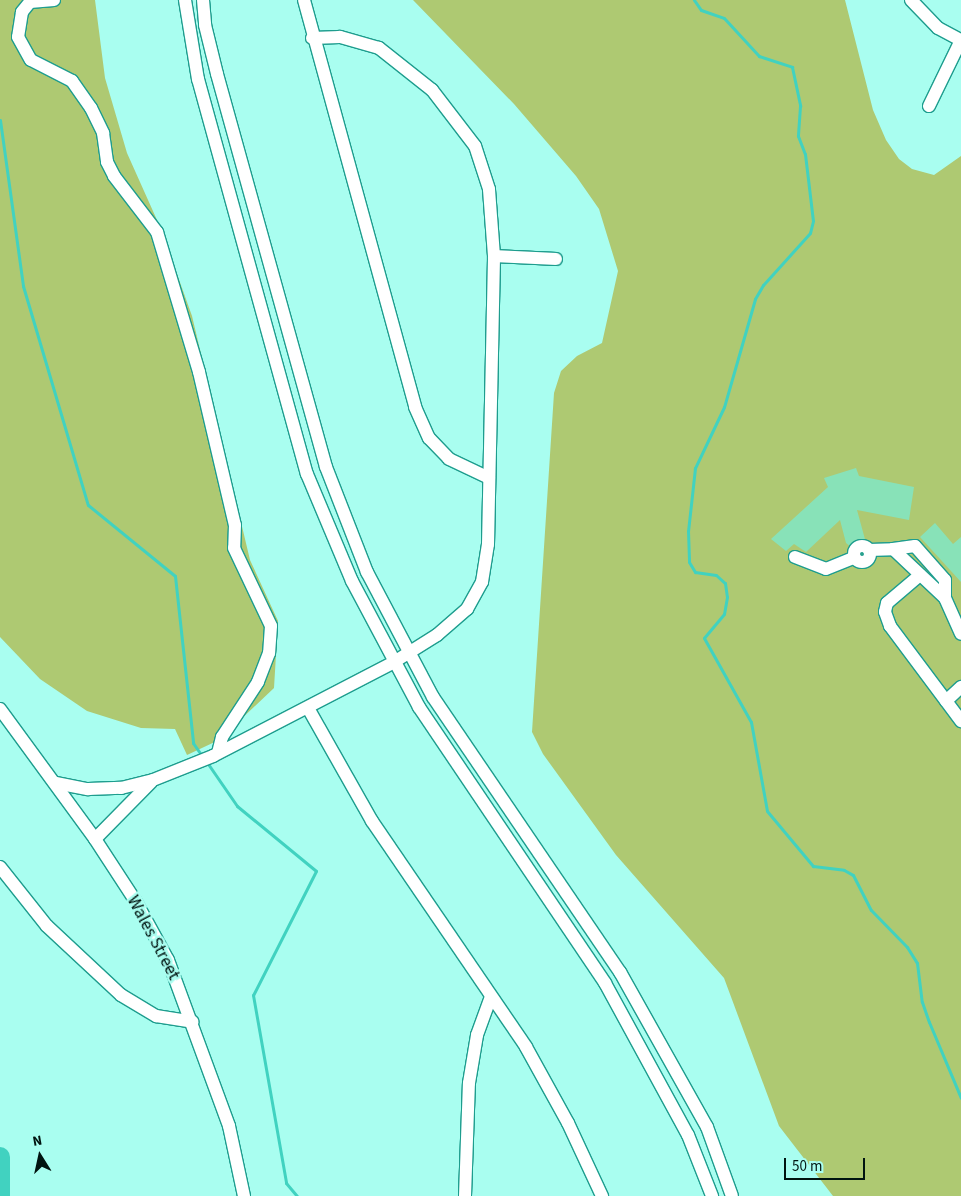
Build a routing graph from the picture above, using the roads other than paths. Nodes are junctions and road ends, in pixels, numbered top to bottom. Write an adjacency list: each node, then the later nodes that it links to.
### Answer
1 (54, 0): 24 (street)
2 (185, 0): 18 (street)
3 (203, 0): 17 (street)
4 (304, 0): 6 (street)
5 (911, 0): 7 (street)
6 (312, 38): 9 (street); 11 (street)
7 (961, 40): 8 (street)
8 (929, 106)
9 (494, 256): 10 (street); 11 (street)
10 (556, 258)
11 (489, 478): 17 (street)
12 (893, 549): 13 (street); 14 (street); 15 (street)
13 (795, 557)
14 (920, 574): 15 (street); 20 (street)
15 (945, 598): 16 (street)
16 (961, 634)
17 (408, 654): 18 (street); 35 (street)
18 (394, 662): 21 (street); 34 (street)
19 (961, 687): 20 (street)
20 (946, 700): 23 (street)
21 (308, 708): 24 (street); 29 (street)
22 (0, 709): 26 (street, Wales Street)
23 (961, 721)
24 (216, 755): 25 (street)
25 (153, 780): 26 (street); 27 (street)
26 (56, 783): 27 (street, Wales Street)
27 (95, 839): 30 (street, Wales Street)
28 (0, 867): 30 (street)
29 (490, 999): 32 (street); 33 (street)
30 (193, 1022): 31 (street, Wales Street)
31 (244, 1196)
32 (465, 1196)
33 (602, 1196)
34 (712, 1196)
35 (732, 1196)

